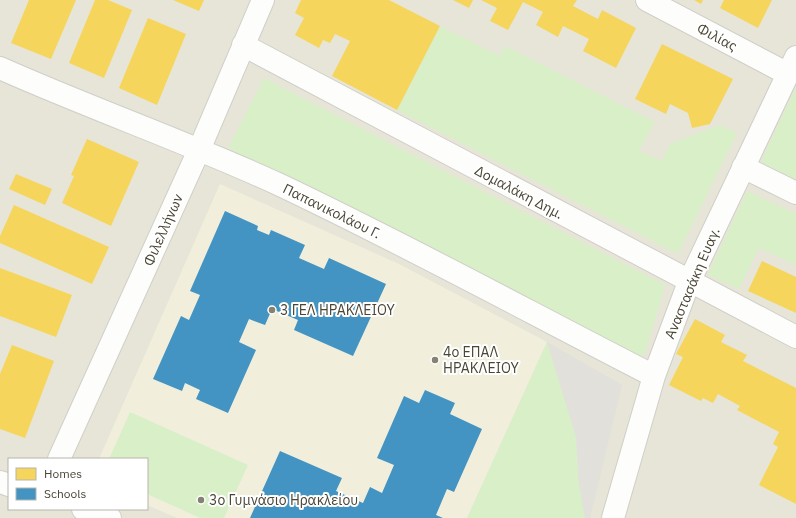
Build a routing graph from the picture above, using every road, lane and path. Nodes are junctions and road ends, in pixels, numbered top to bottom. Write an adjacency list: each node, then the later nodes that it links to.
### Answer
1 (263, 0): 3 (street, Φιλελλήνων)
2 (647, 0): 4 (street, Φιλίας)
3 (243, 45): 6 (street, Φιλελλήνων); 9 (street, Δομαλάκη Δημ.)
4 (792, 66): 7 (street, Αναστασάκη Ευαγ.)
5 (0, 68): 6 (street, Παπανικολάου Γ.)
6 (200, 150): 11 (street, Παπανικολάου Γ.); 12 (street, Φιλελλήνων)
7 (743, 167): 8 (street); 9 (street, Αναστασάκη Ευαγ.)
8 (796, 193)
9 (689, 282): 10 (street, Δομαλάκη Δημ.); 11 (street, Αναστασάκη Ευαγ.)
10 (796, 337)
11 (654, 376): 13 (street, Αναστασάκη Ευαγ.)
12 (59, 458)
13 (613, 518)

